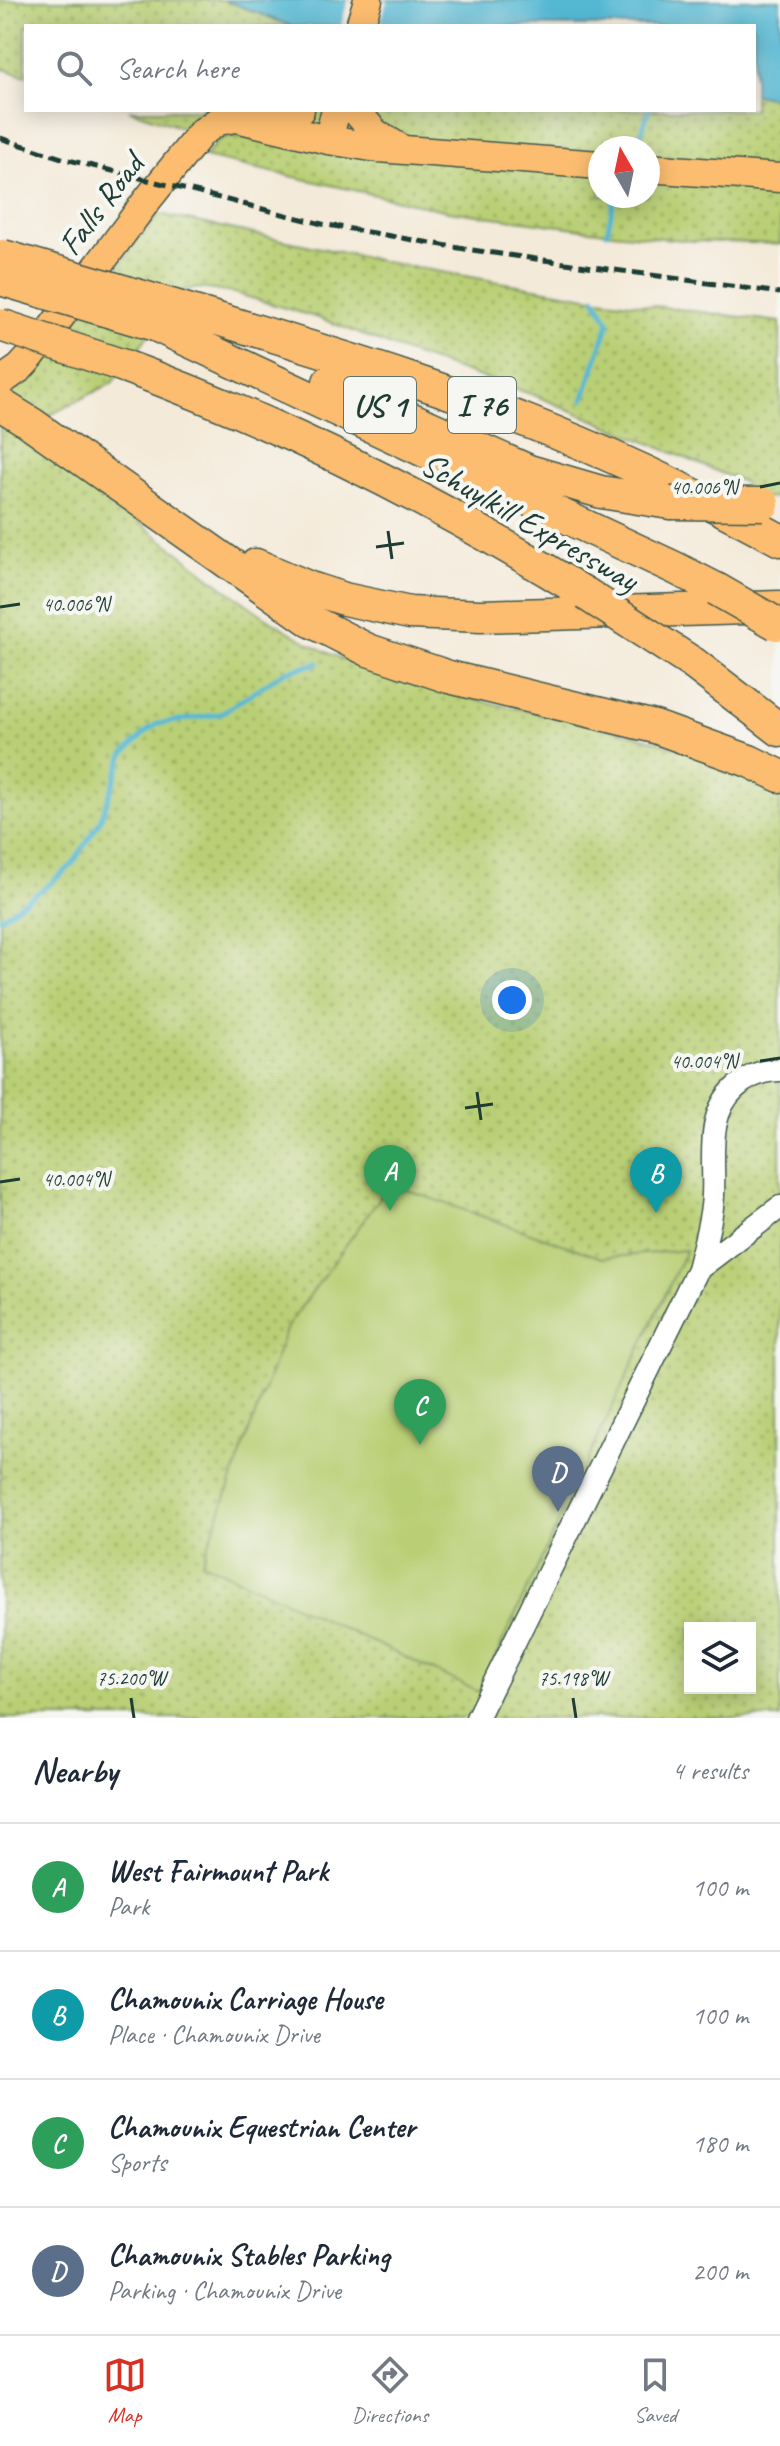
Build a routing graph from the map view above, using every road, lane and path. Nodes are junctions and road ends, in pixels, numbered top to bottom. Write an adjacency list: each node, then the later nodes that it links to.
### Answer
1 (368, 0): 2 (main road)
2 (361, 24)
3 (294, 112): 6 (main road)
4 (335, 112): 7 (main road)
5 (356, 112): 8 (main road)
6 (247, 120): 7 (main road, Falls Road); 15 (main road, Falls Road)
7 (328, 140): 8 (main road, Falls Road)
8 (404, 150): 9 (main road, Falls Road)
9 (588, 164)
10 (660, 169): 11 (main road)
11 (780, 178)
12 (1, 263): 13 (highway, US 1, bridge)
13 (163, 315): 17 (highway, US 1, bridge); 19 (highway, I 76); 20 (highway, bridge)
14 (0, 325): 21 (highway, Schuylkill Expressway, bridge)
15 (0, 382)
16 (0, 404): 18 (highway)
17 (772, 503)
18 (196, 539): 20 (highway); 22 (highway)
19 (780, 540)
20 (779, 619)
21 (780, 730)
22 (780, 776)
23 (780, 1070): 25 (street)
24 (780, 1207): 25 (street)
25 (698, 1269): 26 (street)
26 (477, 1718)

